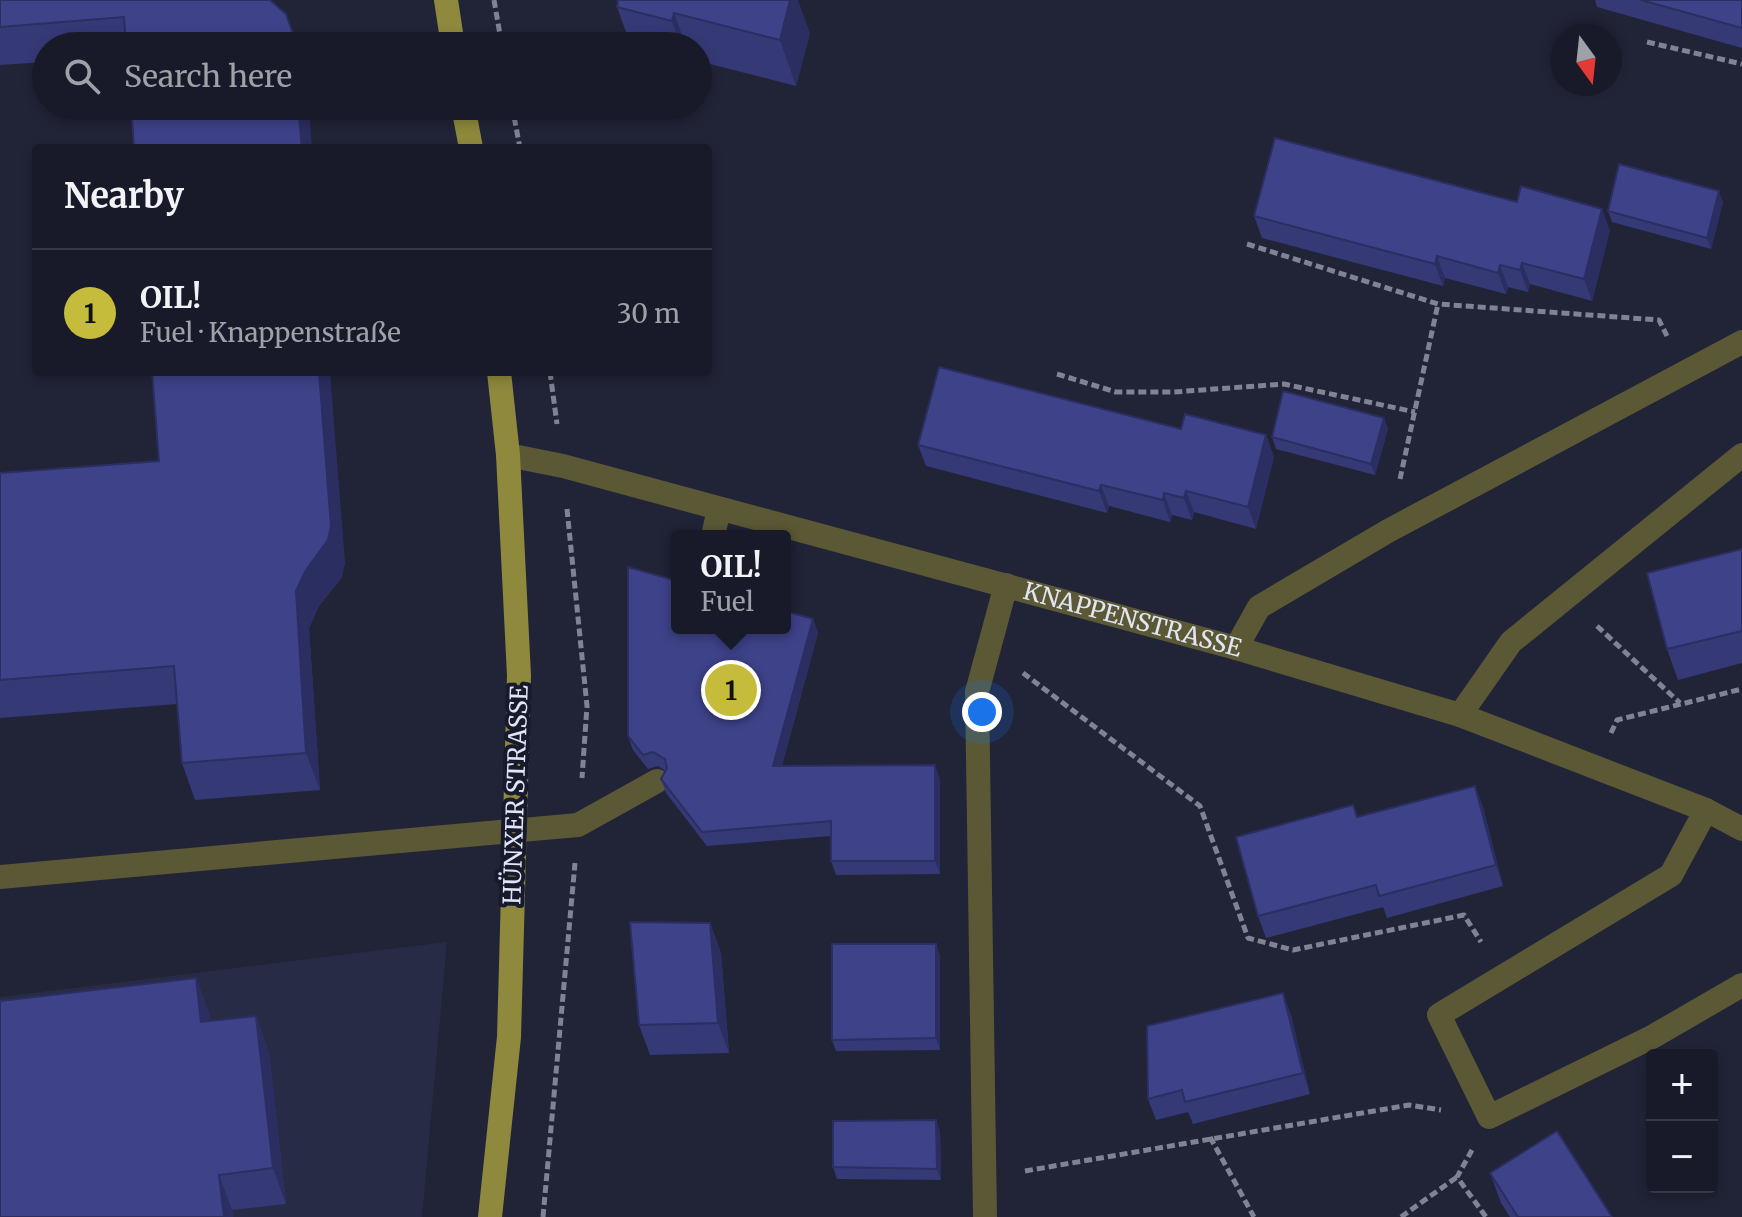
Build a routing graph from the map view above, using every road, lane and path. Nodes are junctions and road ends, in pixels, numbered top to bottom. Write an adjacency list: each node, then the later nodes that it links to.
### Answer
1 (446, 0): 3 (main road)
2 (494, 0): 4 (path)
3 (451, 32)
4 (500, 32)
5 (1647, 42): 6 (path)
6 (1742, 64)
7 (466, 120): 9 (main road)
8 (515, 120): 10 (path)
9 (470, 144)
10 (519, 144)
11 (1247, 244): 12 (path)
12 (1438, 304): 14 (path); 17 (path)
13 (1742, 342): 14 (street)
14 (1685, 372): 22 (street)
15 (1057, 374): 17 (path)
16 (499, 376): 18 (main road, HÜNXER STRASSE)
17 (1415, 412): 22 (path)
18 (508, 455): 20 (street, KNAPPENSTRASSE); 33 (main road, HÜNXER STRASSE)
19 (1742, 455): 24 (street)
20 (719, 509): 21 (street); 23 (street, KNAPPENSTRASSE)
21 (714, 530)
22 (1388, 531): 26 (street)
23 (1006, 585): 25 (street); 26 (street, KNAPPENSTRASSE)
24 (1566, 597): 28 (path); 29 (street)
25 (989, 647): 36 (path); 41 (street)
26 (1236, 648): 29 (street, KNAPPENSTRASSE)
27 (1742, 689): 28 (path)
28 (1681, 704): 30 (path)
29 (1460, 715): 30 (street, KNAPPENSTRASSE)
30 (1594, 768): 32 (street, KNAPPENSTRASSE)
31 (657, 781): 33 (street)
32 (1706, 810): 34 (street, KNAPPENSTRASSE); 36 (street)
33 (515, 829): 35 (street); 42 (main road, HÜNXER STRASSE)
34 (1742, 829)
35 (0, 877)
36 (1503, 977): 38 (street)
37 (1742, 985): 38 (street)
38 (1489, 1117): 39 (path); 40 (path)
39 (1210, 1137): 41 (path); 44 (path)
40 (1457, 1177): 45 (path); 46 (path)
41 (985, 1179): 43 (street)
42 (490, 1217)
43 (985, 1217)
44 (1254, 1217)
45 (1401, 1217)
46 (1486, 1217)

